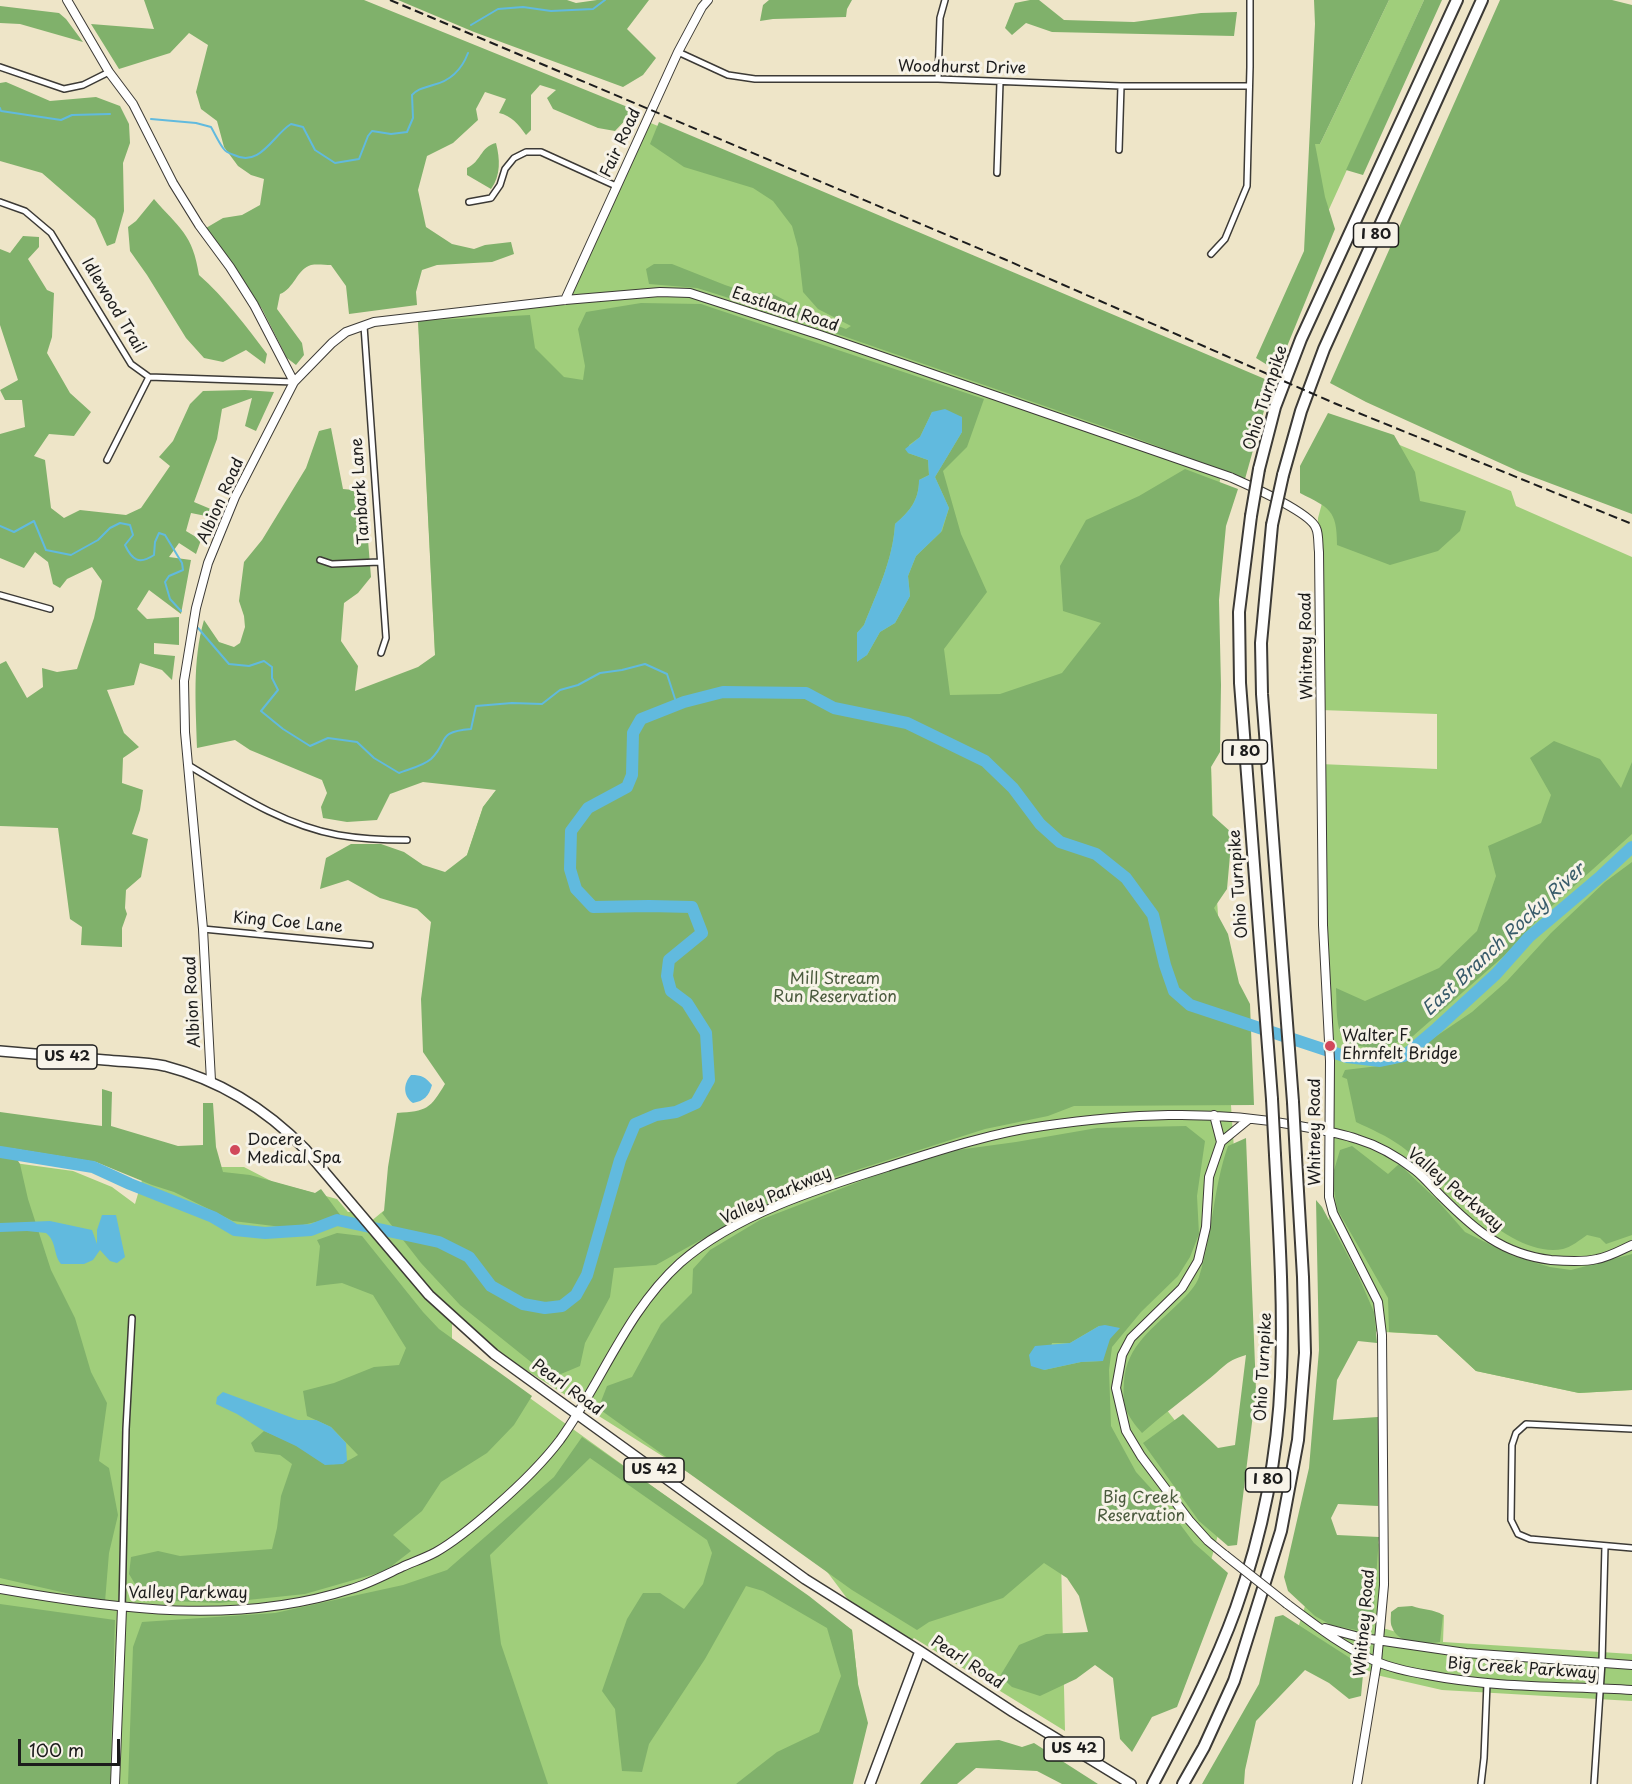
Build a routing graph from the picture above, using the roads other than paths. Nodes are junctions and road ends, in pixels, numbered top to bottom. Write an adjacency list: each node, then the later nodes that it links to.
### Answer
1 (67, 0): 9 (street)
2 (708, 0): 7 (street, Fair Road)
3 (945, 0): 10 (street)
4 (1250, 0): 13 (street)
5 (1457, 0): 61 (highway, Ohio Turnpike / I 80, bridge)
6 (1482, 0): 62 (highway, I 80, bridge)
7 (678, 52): 10 (street, Woodhurst Drive); 16 (street, Fair Road)
8 (0, 67): 9 (street)
9 (109, 72): 23 (street)
10 (938, 79): 11 (street, Woodhurst Drive)
11 (1000, 82): 12 (street, Woodhurst Drive); 15 (street)
12 (1121, 86): 13 (street, Woodhurst Drive); 14 (street)
13 (1250, 86): 19 (street)
14 (1119, 150)
15 (997, 173)
16 (616, 186): 18 (street); 20 (street, Fair Road)
17 (0, 202): 22 (street, Idlewood Trail)
18 (469, 202)
19 (1211, 254)
20 (565, 300): 21 (street, Eastland Road); 25 (street, Eastland Road)
21 (364, 326): 23 (street, Eastland Road); 27 (street, Tanbark Lane)
22 (149, 377): 23 (street); 24 (street)
23 (294, 382): 31 (street, Albion Road)
24 (107, 460)
25 (1266, 494): 39 (street, Whitney Road)
26 (320, 560): 27 (street)
27 (379, 562): 30 (street, Tanbark Lane)
28 (0, 595): 29 (street)
29 (50, 609)
30 (381, 653)
31 (188, 765): 32 (street); 33 (street, Albion Road)
32 (407, 840)
33 (203, 929): 34 (street, King Coe Lane); 36 (street, Albion Road)
34 (370, 945)
35 (0, 1051): 36 (main road, Pearl Road / US 42)
36 (211, 1081): 43 (main road, Pearl Road / US 42)
37 (1214, 1115): 38 (street, Valley Parkway); 40 (street); 43 (street, Valley Parkway)
38 (1249, 1119): 39 (street, Valley Parkway); 40 (street)
39 (1329, 1131): 41 (street, Valley Parkway); 50 (street, Whitney Road)
40 (1221, 1142): 49 (street, Big Creek Parkway, bridge)
41 (1632, 1245)
42 (132, 1318): 48 (street)
43 (577, 1414): 48 (street, Valley Parkway); 51 (main road, Pearl Road / US 42)
44 (1632, 1429): 45 (street)
45 (1605, 1546): 46 (street); 53 (street)
46 (1632, 1548)
47 (0, 1589): 48 (street, Valley Parkway)
48 (122, 1608): 59 (street)
49 (1315, 1625): 50 (street, Big Creek Parkway); 52 (street, Big Creek Parkway)
50 (1379, 1641): 52 (street, Whitney Road); 53 (street, Big Creek Parkway)
51 (920, 1650): 58 (main road, Pearl Road / US 42); 60 (main road)
52 (1377, 1662): 55 (street, Big Creek Parkway); 63 (street, Whitney Road)
53 (1602, 1662): 54 (street, Big Creek Parkway); 56 (street)
54 (1632, 1665)
55 (1487, 1683): 56 (street, Big Creek Parkway); 64 (street)
56 (1601, 1688): 57 (street, Big Creek Parkway); 65 (street)
57 (1632, 1690)
58 (1130, 1783)
59 (115, 1784)
60 (870, 1784)
61 (1153, 1784)
62 (1183, 1784)
63 (1357, 1784)
64 (1482, 1784)
65 (1594, 1784)

